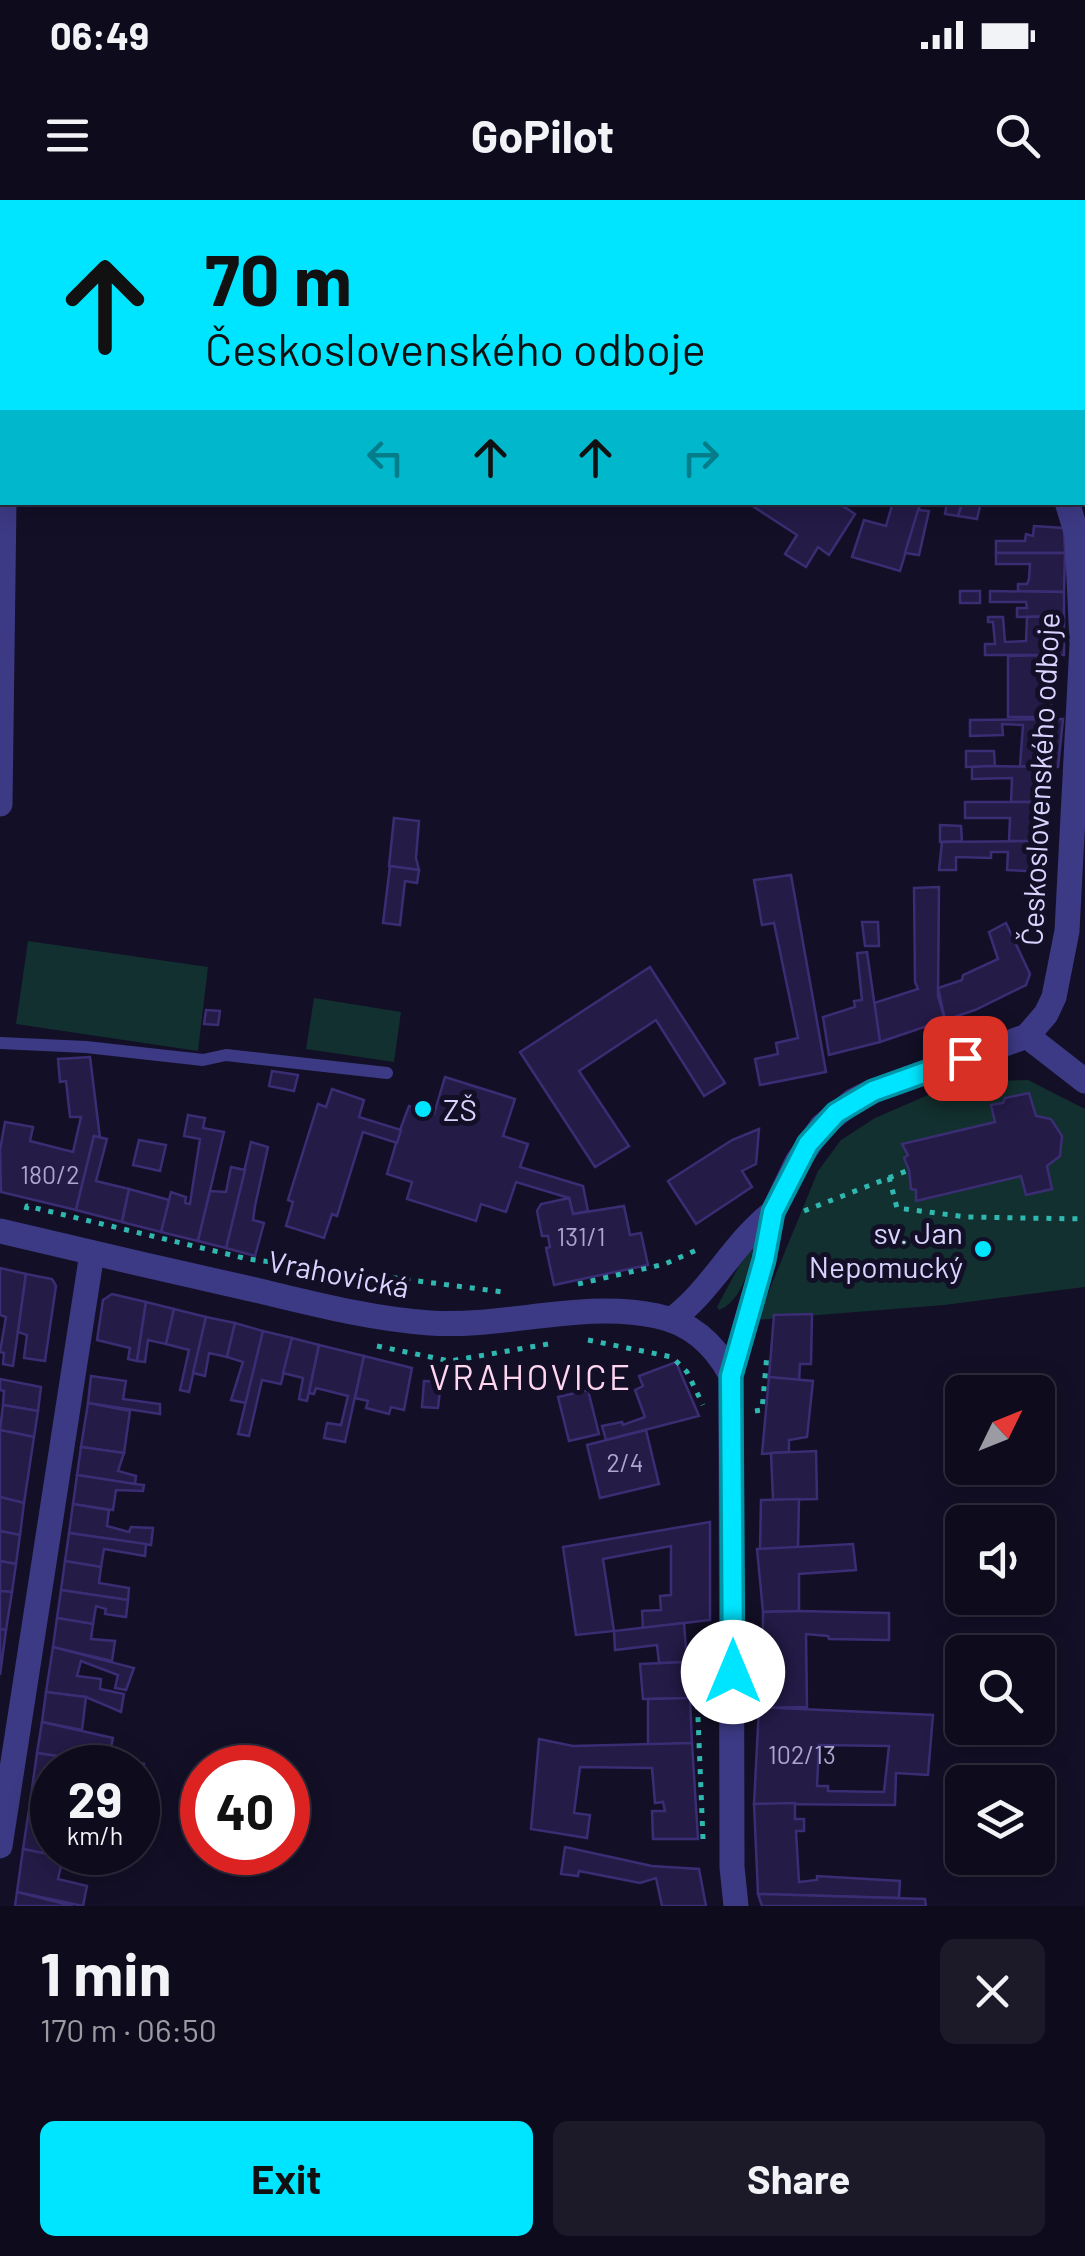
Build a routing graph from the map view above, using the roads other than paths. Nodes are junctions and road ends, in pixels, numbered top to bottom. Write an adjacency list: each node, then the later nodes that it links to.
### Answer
1 (4, 505): 3 (street)
2 (1068, 505): 4 (street, Československého odboje)
3 (0, 804)
4 (1027, 1036): 7 (street); 8 (street)
5 (0, 1043): 6 (lane)
6 (387, 1073)
7 (1085, 1081)
8 (773, 1212): 11 (street); 12 (street)
9 (0, 1231): 10 (street, Vrahovická)
10 (92, 1253): 11 (street, Vrahovická); 13 (street)
11 (672, 1320): 12 (street, Vrahovická)
12 (731, 1376): 14 (street)
13 (0, 1846)
14 (736, 1906)

